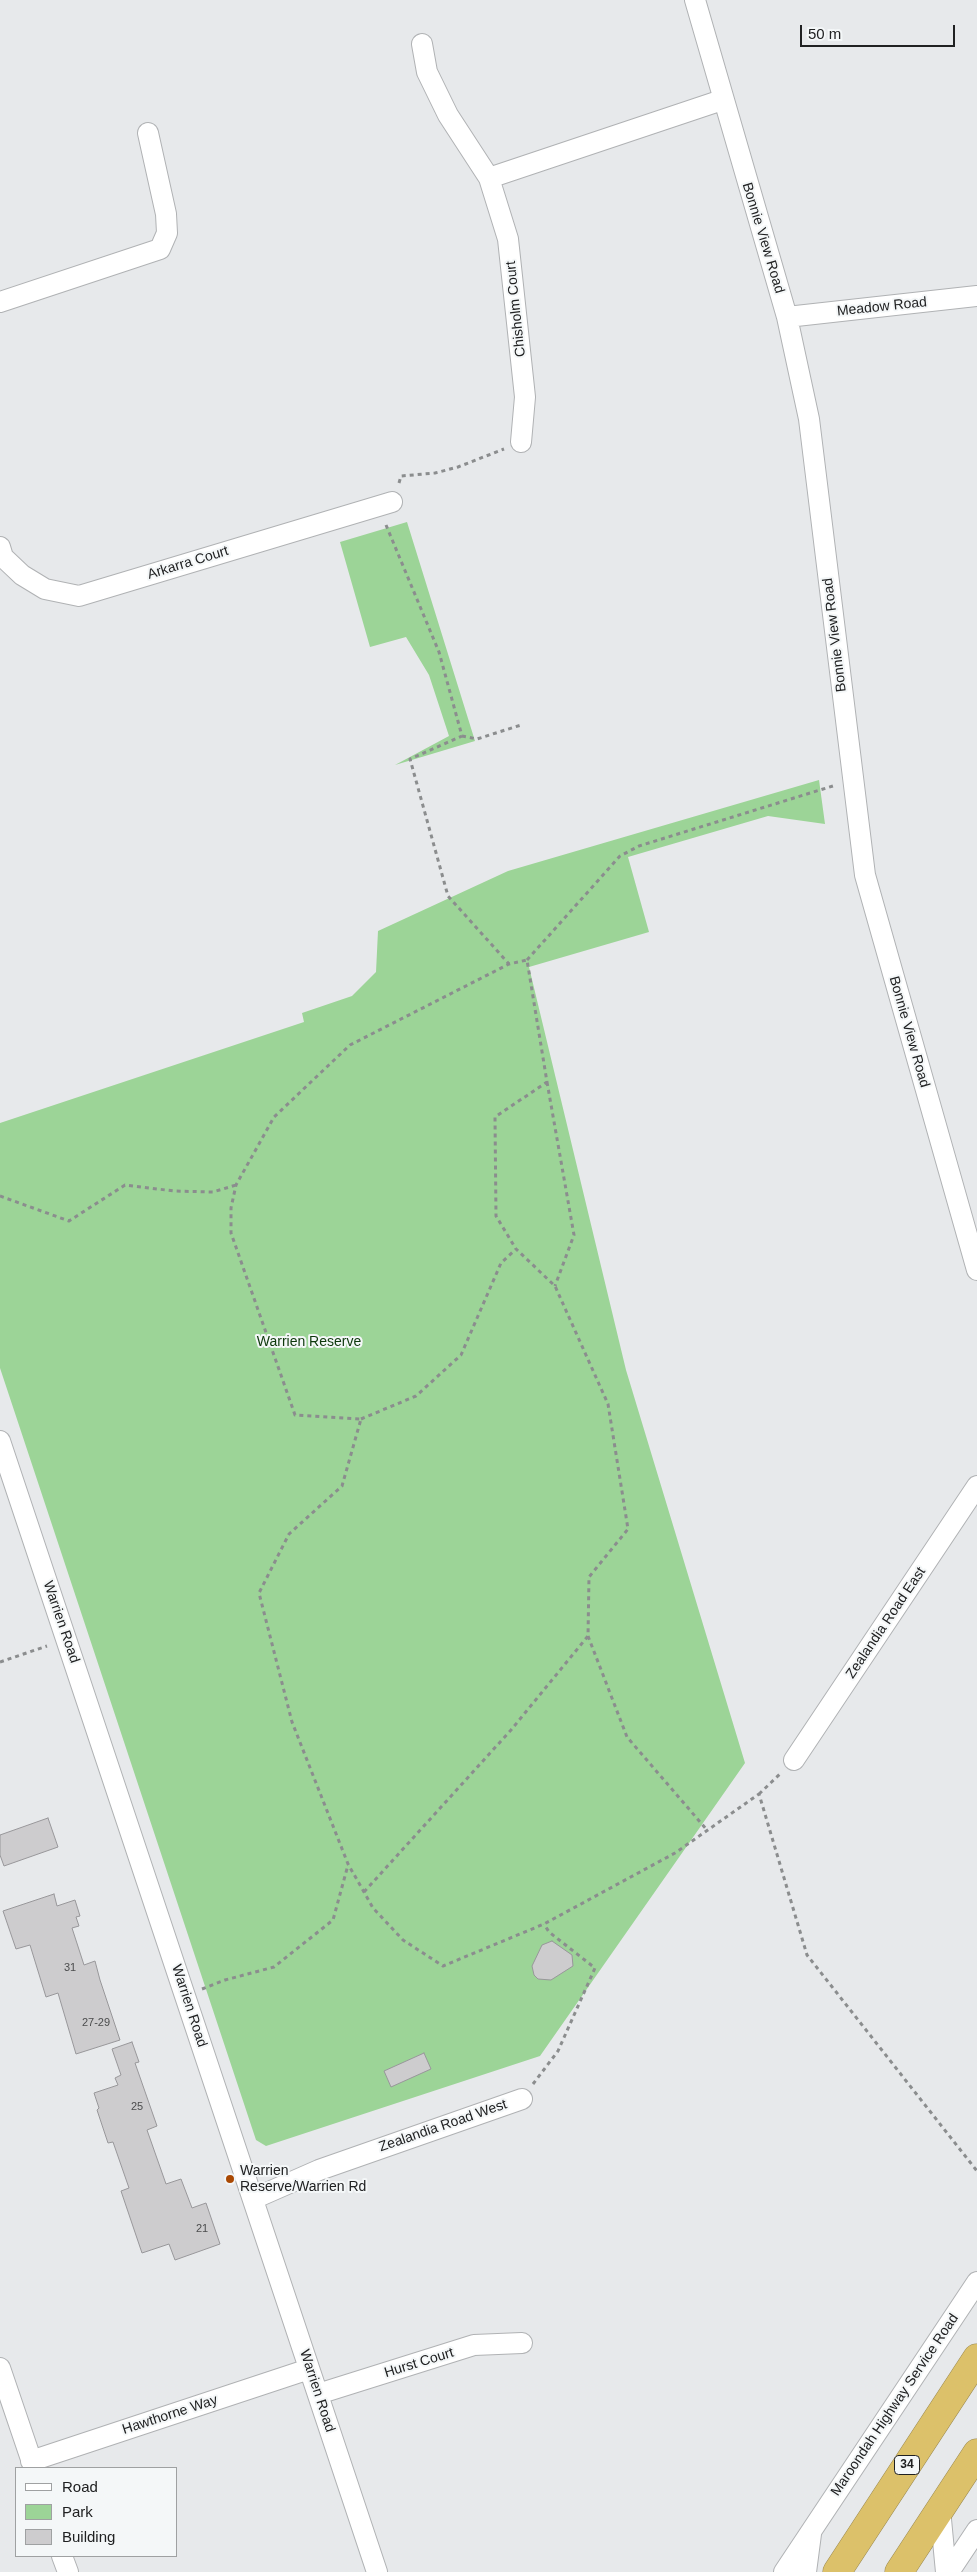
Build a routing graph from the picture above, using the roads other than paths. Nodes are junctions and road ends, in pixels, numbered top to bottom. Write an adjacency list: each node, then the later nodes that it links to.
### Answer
1 (694, 0): 3 (street, Bonnie View Road)
2 (422, 44): 5 (street, Chisholm Court)
3 (722, 100): 5 (street); 8 (street, Bonnie View Road)
4 (148, 132): 7 (street)
5 (489, 178): 9 (street, Chisholm Court)
6 (977, 296): 8 (street, Meadow Road)
7 (0, 302)
8 (787, 317): 12 (street, Bonnie View Road)
9 (520, 442)
10 (392, 502): 11 (street, Arkarra Court)
11 (0, 547)
12 (977, 1270)
13 (0, 1441): 17 (street, Warrien Road)
14 (977, 1486): 15 (street, Zealandia Road East)
15 (794, 1760)
16 (522, 2099): 17 (street, Zealandia Road West)
17 (253, 2199): 22 (street, Warrien Road)
18 (977, 2282): 27 (street, Maroondah Highway Service Road)
19 (522, 2343): 23 (street, Hurst Court)
20 (977, 2358): 34 (highway, 34)
21 (0, 2368): 25 (street)
22 (309, 2369): 23 (street, Warrien Road); 25 (street, Hawthorne Way)
23 (318, 2394): 31 (street, Warrien Road)
24 (977, 2453): 26 (highway)
25 (32, 2465)
26 (940, 2509): 35 (highway); 36 (street)
27 (812, 2529): 32 (street, Maroondah Highway Service Road); 33 (street, Maroondah Highway Service Road)
28 (977, 2530): 36 (street)
29 (62, 2557): 30 (street)
30 (68, 2572)
31 (377, 2572)
32 (784, 2572)
33 (806, 2572)
34 (836, 2572)
35 (899, 2572)
36 (948, 2572)

